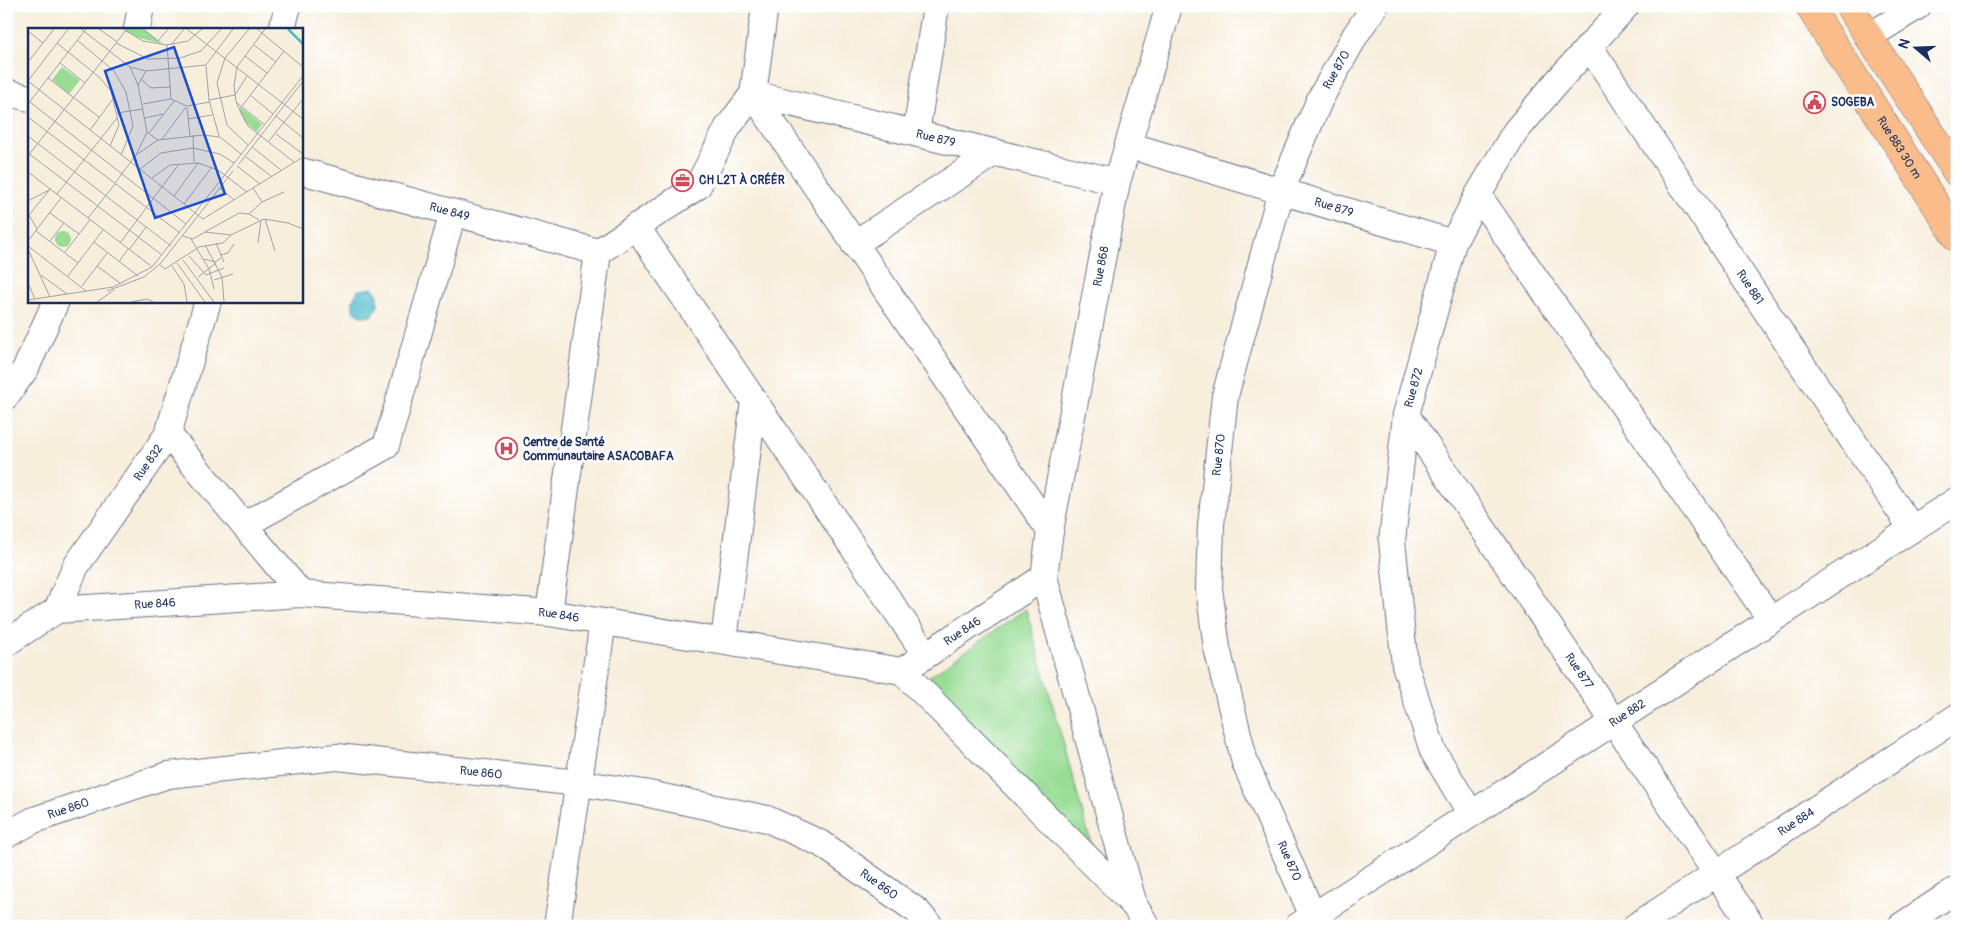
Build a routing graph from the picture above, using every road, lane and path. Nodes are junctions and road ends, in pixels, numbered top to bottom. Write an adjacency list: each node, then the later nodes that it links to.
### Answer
1 (141, 6): 11 (street)
2 (288, 6): 12 (street)
3 (765, 6): 16 (street)
4 (936, 6): 18 (street)
5 (1169, 6): 19 (street, Rue 868)
6 (1375, 6): 24 (street, Rue 870)
7 (1626, 6): 14 (street, Rue 872)
8 (1810, 6): 28 (main road, Rue 883 30 m)
9 (1849, 6): 13 (main road)
10 (1918, 6): 13 (street)
11 (137, 28)
12 (282, 28)
13 (1868, 37): 22 (main road)
14 (1589, 46): 25 (street, Rue 872); 40 (street, Rue 881)
15 (6, 92): 17 (street)
16 (753, 94): 18 (street, Rue 879); 27 (street); 30 (street)
17 (28, 98)
18 (916, 133): 20 (street, Rue 879)
19 (1128, 144): 23 (street, Rue 868); 24 (street, Rue 879)
20 (995, 152): 23 (street, Rue 879); 30 (street)
21 (302, 171): 26 (street, Rue 849)
22 (1957, 173)
23 (1117, 182): 41 (street, Rue 868)
24 (1282, 191): 29 (street, Rue 879); 60 (street, Rue 870)
25 (1478, 195): 29 (street, Rue 872); 46 (street)
26 (453, 212): 31 (street, Rue 849); 39 (street)
27 (636, 226): 31 (street); 35 (street)
28 (1957, 238)
29 (1453, 243): 36 (street, Rue 872)
30 (854, 244): 41 (street)
31 (598, 252): 45 (street)
32 (56, 302): 34 (street)
33 (208, 302): 37 (street, Rue 832)
34 (6, 396)
35 (754, 400): 48 (street); 50 (street)
36 (1406, 415): 53 (street, Rue 877); 55 (street, Rue 872)
37 (168, 434): 39 (street); 44 (street, Rue 832)
38 (1957, 500): 40 (street, Rue 882)
39 (244, 525): 43 (street)
40 (1912, 529): 46 (street, Rue 882)
41 (1050, 531): 42 (street)
42 (1044, 577): 50 (street, Rue 846); 59 (street)
43 (301, 594): 44 (street, Rue 846); 45 (street, Rue 846)
44 (57, 610): 49 (street, Rue 846)
45 (549, 612): 47 (street, Rue 846)
46 (1771, 620): 53 (street, Rue 882)
47 (603, 622): 48 (street, Rue 846); 54 (street)
48 (724, 642): 51 (street, Rue 846)
49 (6, 643)
50 (926, 655): 51 (street, Rue 846)
51 (902, 671): 59 (street)
52 (1957, 717): 57 (street, Rue 884)
53 (1614, 721): 55 (street, Rue 882); 57 (street, Rue 877)
54 (579, 783): 56 (street, Rue 860); 61 (street); 62 (street, Rue 860)
55 (1470, 814): 60 (street, Rue 882)
56 (6, 835)
57 (1716, 873): 63 (street, Rue 884); 64 (street, Rue 877)
58 (1957, 889): 65 (street)
59 (1141, 915)
60 (1306, 921)
61 (558, 926)
62 (930, 926)
63 (1636, 926)
64 (1752, 926)
65 (1901, 926)

